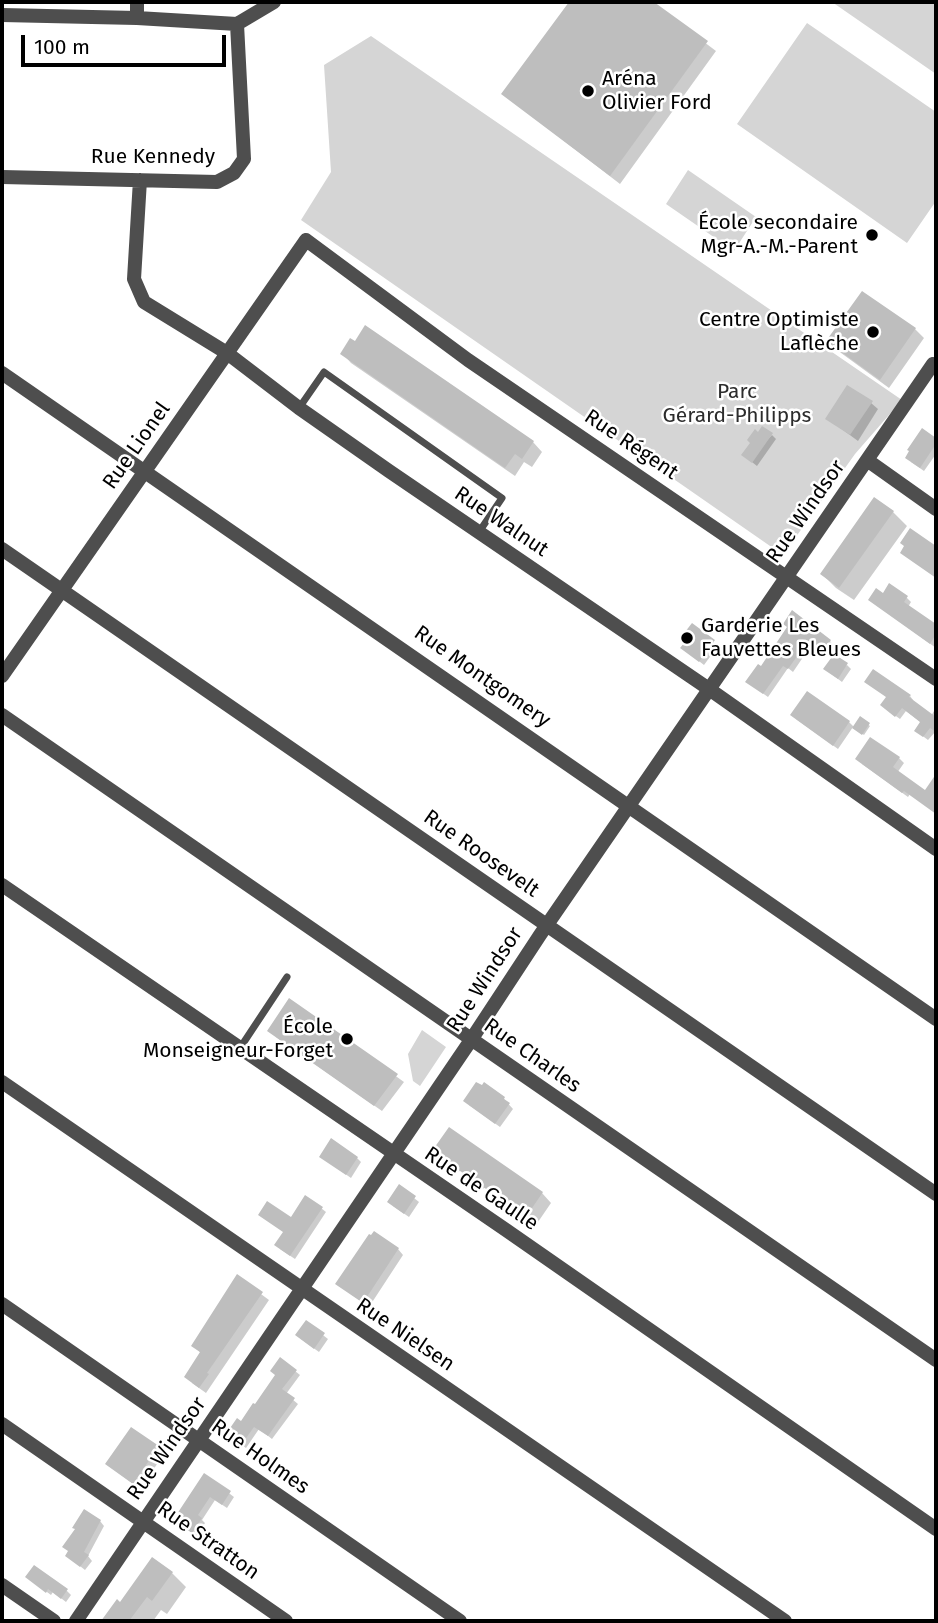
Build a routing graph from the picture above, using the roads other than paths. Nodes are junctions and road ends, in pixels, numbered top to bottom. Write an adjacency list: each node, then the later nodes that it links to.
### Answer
1 (137, 2): 4 (street)
2 (274, 2): 5 (street)
3 (2, 15): 4 (street)
4 (137, 18): 5 (street)
5 (237, 24): 7 (street, Rue Kennedy)
6 (2, 177): 7 (street, Rue Kennedy)
7 (140, 180): 9 (street, Rue Walnut)
8 (306, 240): 9 (street, Rue Lionel); 18 (street, Rue Régent)
9 (227, 354): 12 (street, Rue Walnut); 14 (street, Rue Lionel)
10 (933, 364): 13 (street, Rue Windsor)
11 (2, 373): 14 (street, Rue Montgomery)
12 (299, 408): 16 (street, Rue Walnut); 16 (lane)
13 (867, 460): 15 (street); 18 (street, Rue Windsor)
14 (145, 471): 19 (street, Rue Lionel); 24 (street, Rue Montgomery)
15 (936, 509)
16 (478, 533): 22 (street, Rue Walnut)
17 (2, 549): 19 (street, Rue Roosevelt)
18 (787, 576): 21 (street, Rue Régent); 22 (street, Rue Windsor)
19 (62, 590): 20 (street, Rue Lionel); 27 (street, Rue Roosevelt)
20 (2, 676)
21 (936, 679)
22 (709, 688): 24 (street, Rue Windsor); 25 (street, Rue Walnut)
23 (2, 715): 30 (street, Rue Charles)
24 (629, 805): 27 (street, Rue Windsor); 29 (street, Rue Montgomery)
25 (936, 849)
26 (2, 886): 31 (street, Rue de Gaulle)
27 (547, 924): 30 (street, Rue Windsor); 34 (street, Rue Roosevelt)
28 (287, 976): 31 (lane)
29 (936, 1019)
30 (471, 1040): 33 (street, Rue Windsor); 37 (street, Rue Charles)
31 (240, 1049): 33 (street, Rue de Gaulle)
32 (2, 1082): 35 (street, Rue Nielsen)
33 (393, 1154): 35 (street, Rue Windsor); 41 (street, Rue de Gaulle)
34 (936, 1194)
35 (300, 1289): 39 (street, Rue Windsor); 47 (street, Rue Nielsen)
36 (2, 1304): 39 (street, Rue Holmes)
37 (936, 1360)
38 (2, 1424): 40 (street, Rue Stratton)
39 (199, 1441): 40 (street, Rue Windsor); 46 (street, Rue Holmes)
40 (143, 1522): 44 (street, Rue Windsor); 45 (street, Rue Stratton)
41 (936, 1529)
42 (2, 1586): 43 (street)
43 (54, 1621)
44 (76, 1621)
45 (286, 1621)
46 (460, 1621)
47 (785, 1621)

